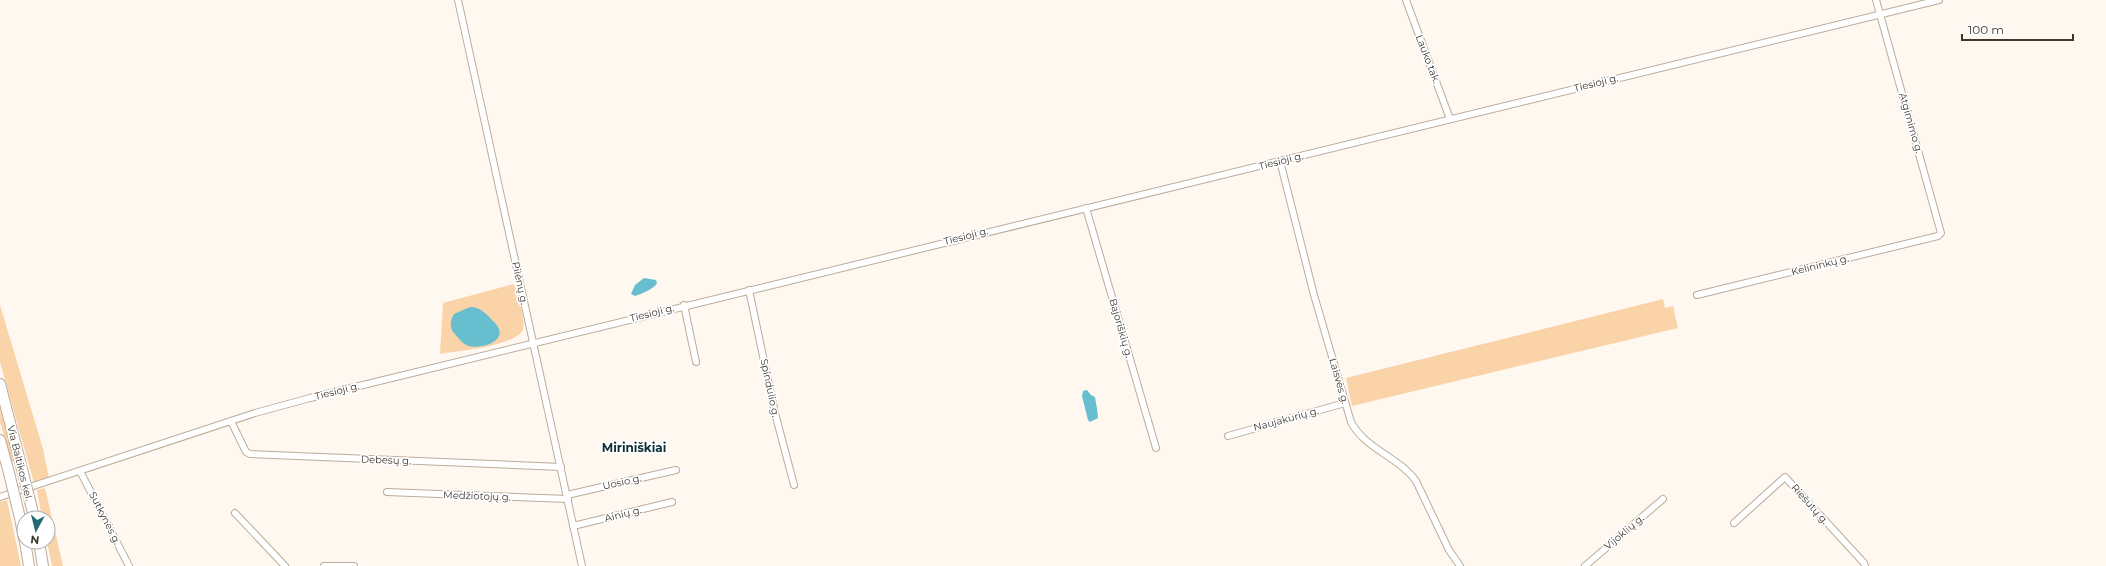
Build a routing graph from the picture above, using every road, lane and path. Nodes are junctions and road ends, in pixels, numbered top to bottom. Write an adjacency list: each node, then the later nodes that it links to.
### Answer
1 (458, 0): 13 (street, Pilėnų g.)
2 (1406, 0): 6 (street, Lauko tak.)
3 (1876, 0): 5 (street, Atgimimo g.)
4 (1939, 0): 5 (street, Tiesioji g.)
5 (1880, 14): 6 (street, Tiesioji g.); 9 (street, Atgimimo g.)
6 (1450, 118): 7 (street, Tiesioji g.)
7 (1280, 161): 8 (street, Tiesioji g.); 16 (street, Laisvės g.)
8 (1086, 208): 10 (street, Tiesioji g.); 20 (street, Bajoriškių g.)
9 (1941, 233): 11 (street, Kelininkų g.)
10 (749, 290): 12 (street, Tiesioji g.); 24 (street, Spindulio g.)
11 (1697, 295)
12 (684, 305): 13 (street, Tiesioji g.); 14 (street)
13 (533, 342): 17 (street, Tiesioji g.); 21 (street, Pilėnų g.)
14 (696, 362)
15 (0, 384): 31 (highway, Via Baltikos kel., bridge)
16 (1345, 404): 18 (street, Naujakurių g.); 44 (street, Laisvės g.)
17 (231, 421): 21 (street, Debesų g.); 23 (street, Tiesioji g.)
18 (1228, 436)
19 (0, 440): 30 (highway, Via Baltikos kel., bridge)
20 (1156, 448)
21 (561, 467): 27 (street, Pilėnų g.)
22 (676, 470): 27 (street, Uosio g.)
23 (80, 471): 26 (street, Tiesioji g.); 39 (street, Sutkynės g.)
24 (794, 485)
25 (387, 492): 27 (street, Medžiotojų g.)
26 (0, 497)
27 (567, 497): 34 (street, Pilėnų g.)
28 (1663, 499): 45 (street, Vijoklių g.)
29 (672, 502): 34 (street, Ainių g.)
30 (18, 510)
31 (33, 510)
32 (235, 513): 40 (street)
33 (1734, 523): 46 (street, Riešutų g.)
34 (573, 526): 43 (street, Pilėnų g.)
35 (26, 550): 37 (highway)
36 (40, 550): 38 (highway)
37 (29, 566)
38 (43, 566)
39 (129, 566)
40 (285, 566)
41 (324, 566): 42 (street)
42 (354, 566)
43 (582, 566)
44 (1460, 566)
45 (1585, 566)
46 (1865, 566)

